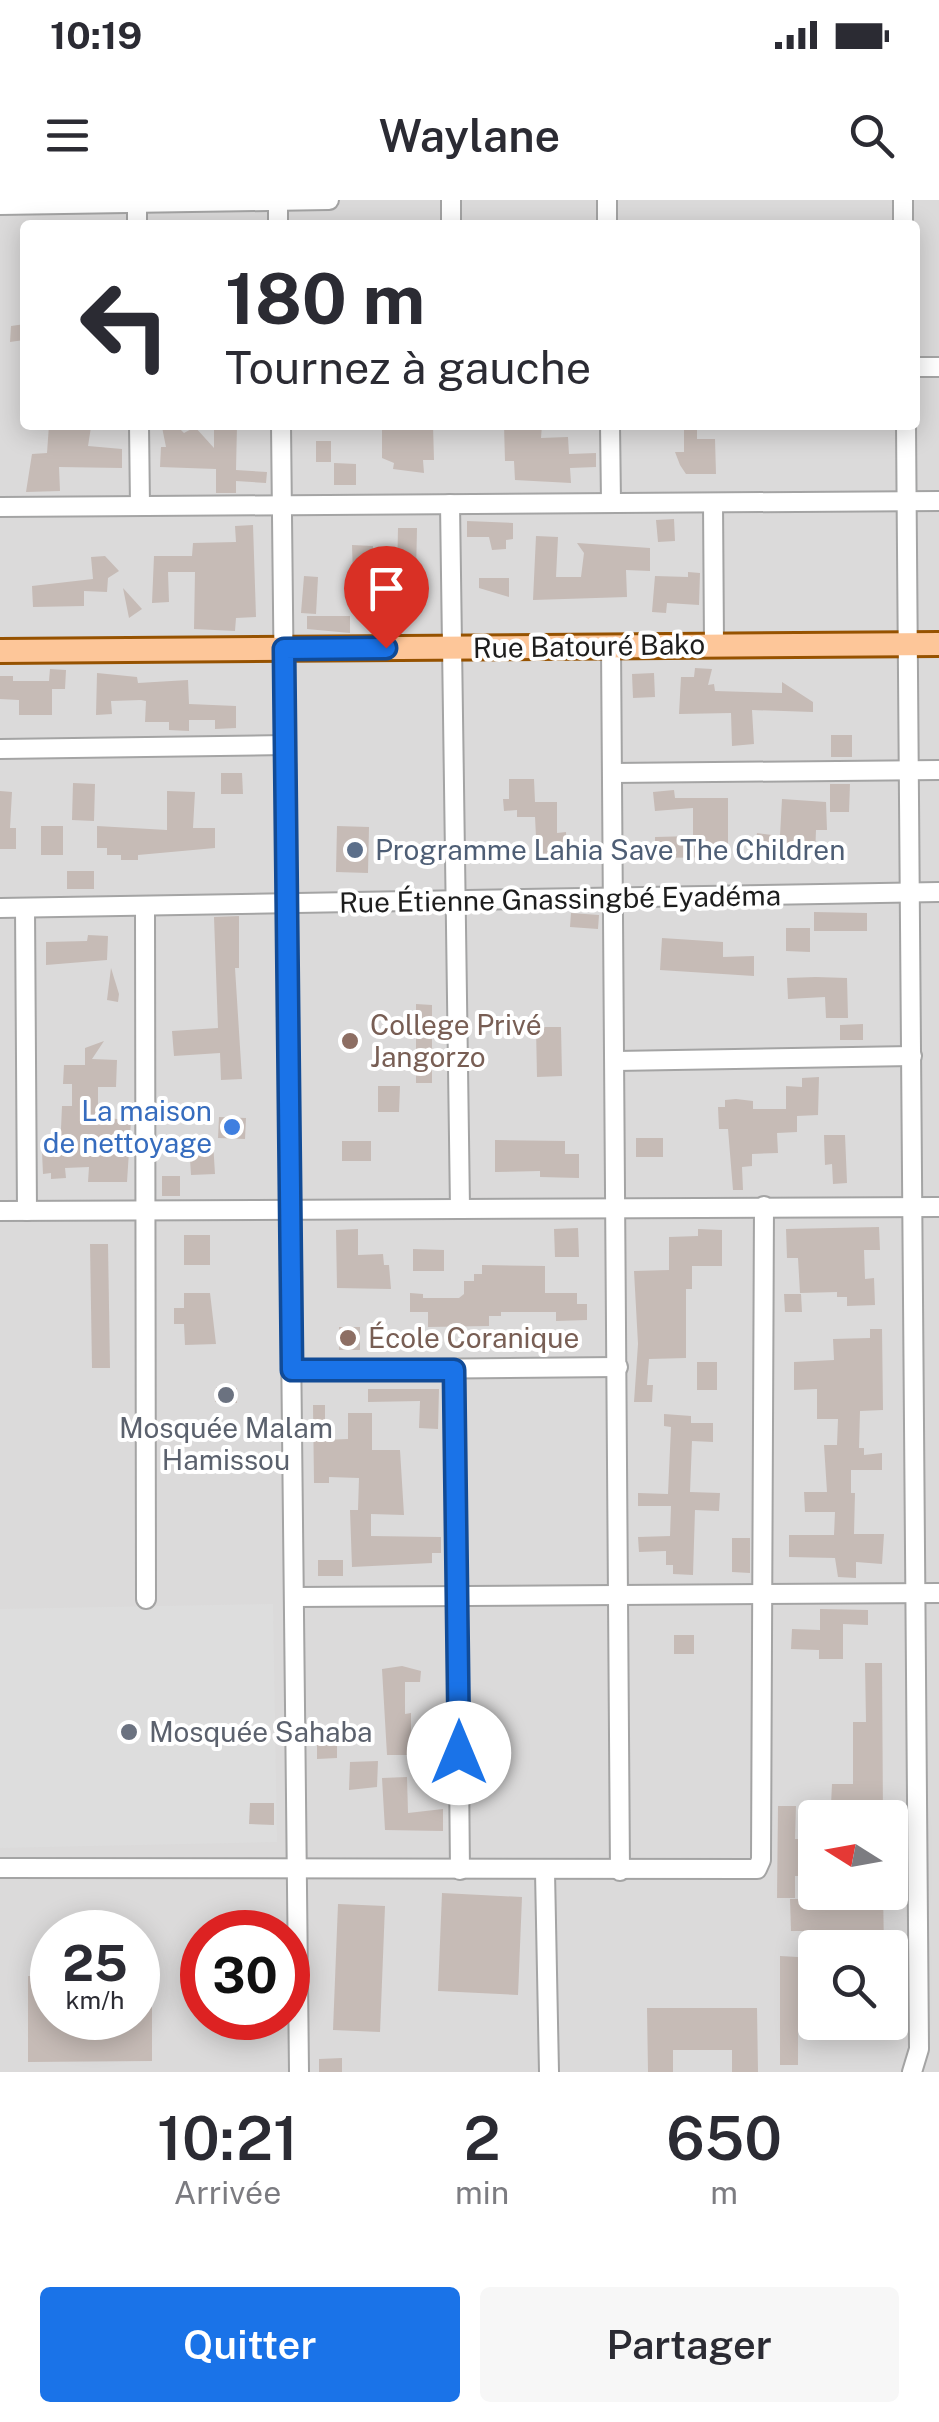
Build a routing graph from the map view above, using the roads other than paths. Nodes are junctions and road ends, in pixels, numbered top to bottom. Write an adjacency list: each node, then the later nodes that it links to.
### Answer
1 (278, 200): 2 (street); 3 (street)
2 (328, 200)
3 (137, 201): 4 (street)
4 (0, 205)
5 (139, 430): 15 (street)
6 (282, 430): 14 (street)
7 (610, 430): 11 (street)
8 (906, 430): 10 (street)
9 (939, 500): 10 (street)
10 (907, 501): 12 (street); 18 (street)
11 (611, 502): 12 (street); 13 (street)
12 (713, 503): 17 (street)
13 (450, 504): 14 (street); 21 (street)
14 (283, 505): 15 (street); 22 (street)
15 (140, 506): 16 (street)
16 (0, 507)
17 (714, 644): 18 (main road, Rue Batouré Bako); 20 (main road, Rue Batouré Bako)
18 (909, 644): 19 (main road, Rue Batouré Bako); 26 (street)
19 (939, 644)
20 (612, 646): 21 (main road, Rue Batouré Bako); 28 (street)
21 (453, 648): 22 (main road, Rue Batouré Bako); 32 (street)
22 (284, 649): 23 (main road, Rue Batouré Bako); 24 (street)
23 (0, 651)
24 (286, 745): 25 (street); 33 (street)
25 (0, 750)
26 (910, 770): 27 (street); 28 (street); 29 (street)
27 (939, 770)
28 (612, 773): 31 (street)
29 (911, 892): 30 (street, Rue Étienne Gnassingbé Eyadéma); 31 (street, Rue Étienne Gnassingbé Eyadéma); 37 (street)
30 (939, 892)
31 (614, 900): 32 (street, Rue Étienne Gnassingbé Eyadéma); 38 (street)
32 (455, 902): 33 (street, Rue Étienne Gnassingbé Eyadéma); 43 (street)
33 (289, 903): 34 (street, Rue Étienne Gnassingbé Eyadéma); 44 (street)
34 (145, 906): 36 (street, Rue Étienne Gnassingbé Eyadéma); 47 (street)
35 (0, 908): 36 (street, Rue Étienne Gnassingbé Eyadéma)
36 (25, 908): 46 (street)
37 (912, 1056): 38 (street); 42 (street)
38 (616, 1061): 41 (street)
39 (764, 1206): 41 (street); 42 (street); 53 (street)
40 (939, 1206): 42 (street)
41 (616, 1207): 43 (street); 48 (street)
42 (913, 1207): 51 (street)
43 (460, 1208): 44 (street)
44 (290, 1210): 47 (street); 49 (street)
45 (0, 1211): 46 (street)
46 (27, 1211): 47 (street)
47 (148, 1211): 57 (street)
48 (618, 1366): 50 (street); 54 (street)
49 (292, 1370): 50 (street); 55 (street)
50 (454, 1370): 56 (street)
51 (916, 1593): 52 (street); 53 (street); 63 (street)
52 (939, 1593)
53 (764, 1594): 54 (street); 61 (street)
54 (618, 1596): 56 (street); 61 (street)
55 (294, 1597): 56 (street); 58 (street)
56 (458, 1597): 60 (street)
57 (146, 1599)
58 (298, 1865): 59 (street); 60 (street); 64 (street)
59 (0, 1868)
60 (460, 1870): 62 (street)
61 (620, 1871): 62 (street)
62 (545, 1872): 65 (street)
63 (918, 2048): 66 (street); 67 (street)
64 (299, 2072)
65 (549, 2072)
66 (912, 2072)
67 (925, 2072)

